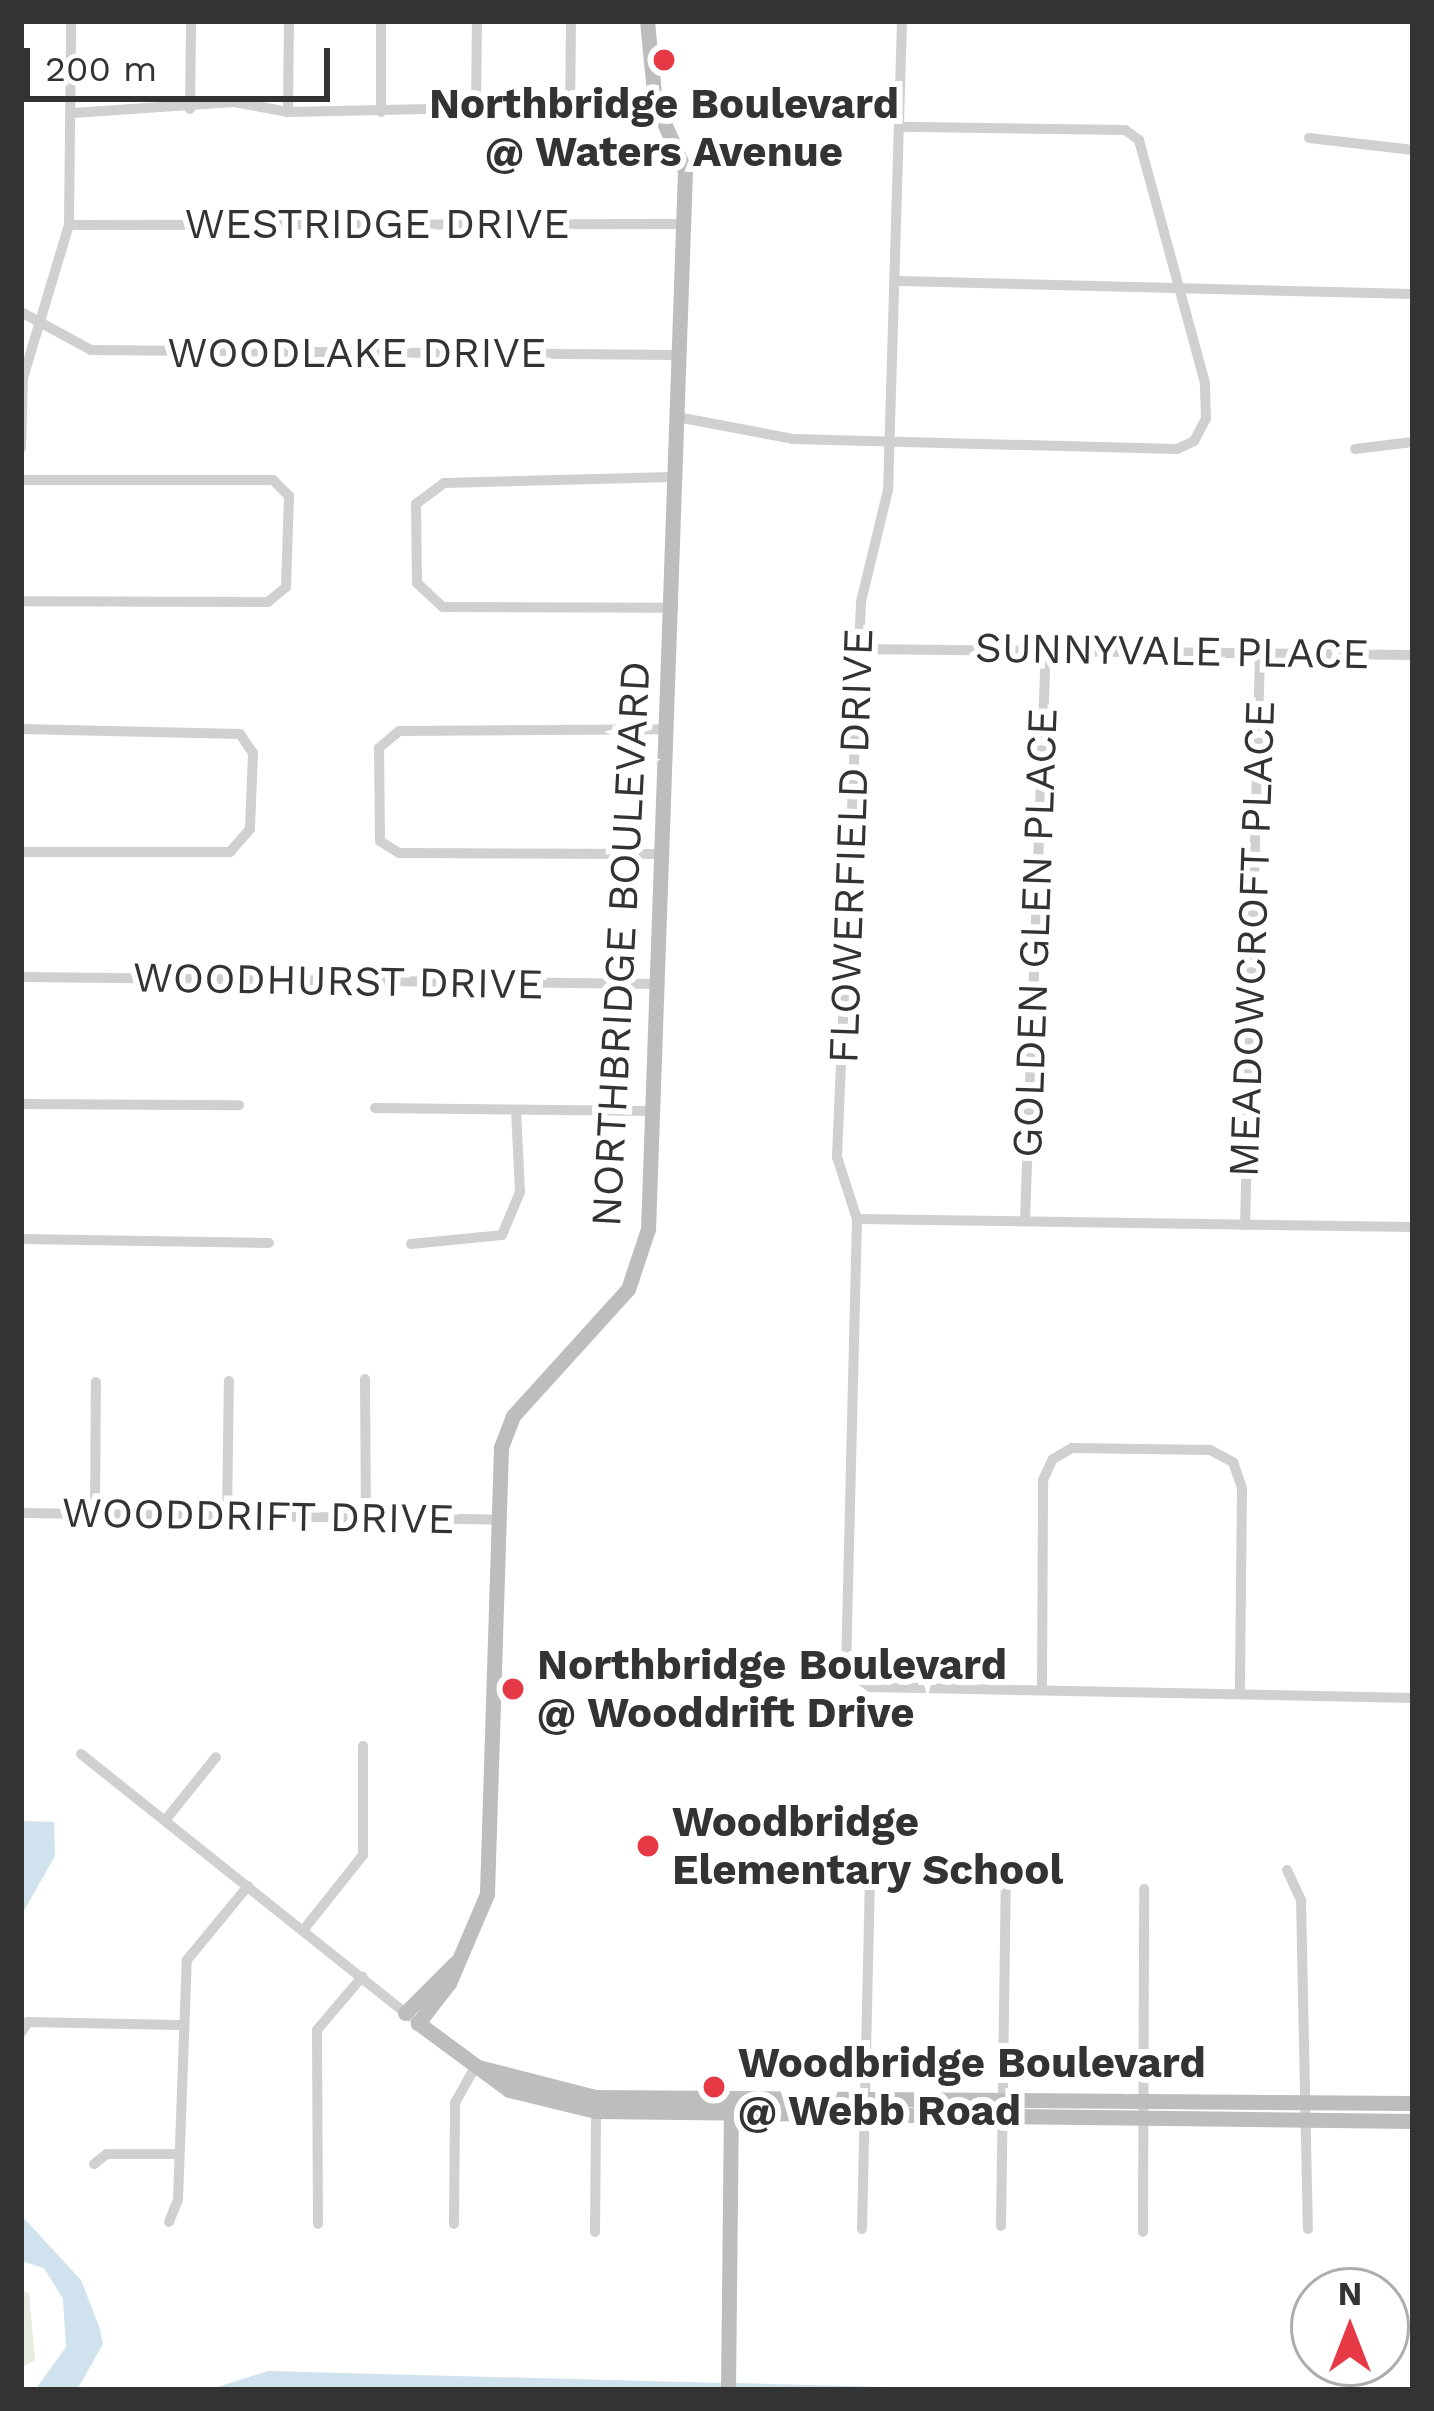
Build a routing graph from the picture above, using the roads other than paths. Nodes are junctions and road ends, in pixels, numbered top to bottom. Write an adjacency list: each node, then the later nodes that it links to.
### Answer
1 (71, 21): 14 (street)
2 (190, 21): 10 (street)
3 (289, 21): 12 (street)
4 (381, 21): 13 (street)
5 (477, 21): 11 (street)
6 (571, 21): 15 (street)
7 (647, 21): 9 (street, NORTHBRIDGE BOULEVARD)
8 (902, 21): 16 (street, FLOWERFIELD DRIVE)
9 (656, 102): 15 (street); 19 (street, NORTHBRIDGE BOULEVARD)
10 (190, 109): 12 (street); 14 (street)
11 (476, 111): 13 (street); 15 (street)
12 (288, 112): 13 (street)
13 (381, 112)
14 (73, 113): 20 (street)
15 (570, 116)
16 (901, 127): 21 (street, FLOWERFIELD DRIVE); 22 (street)
17 (1310, 138): 18 (street)
18 (1413, 149)
19 (685, 224): 20 (street, WESTRIDGE DRIVE); 26 (street, NORTHBRIDGE BOULEVARD)
20 (69, 225): 25 (street)
21 (899, 281): 22 (street); 28 (street, FLOWERFIELD DRIVE)
22 (1180, 289): 23 (street); 28 (street)
23 (1413, 294)
24 (21, 312): 25 (street, WOODLAKE DRIVE)
25 (43, 328): 26 (street, WOODLAKE DRIVE); 30 (street)
26 (676, 356): 27 (street, NORTHBRIDGE BOULEVARD)
27 (676, 417): 28 (street); 32 (street, NORTHBRIDGE BOULEVARD)
28 (889, 442): 37 (street, FLOWERFIELD DRIVE)
29 (1413, 442): 31 (street)
30 (21, 448)
31 (1355, 449)
32 (672, 477): 35 (street, NORTHBRIDGE BOULEVARD); 35 (street)
33 (21, 479): 34 (street)
34 (21, 601)
35 (673, 608): 41 (street, NORTHBRIDGE BOULEVARD)
36 (1046, 645): 37 (street, SUNNYVALE PLACE); 38 (street, SUNNYVALE PLACE); 52 (street, GOLDEN GLEN PLACE)
37 (858, 649): 51 (street, FLOWERFIELD DRIVE)
38 (1260, 653): 39 (street, SUNNYVALE PLACE); 53 (street, MEADOWCROFT PLACE)
39 (1413, 655)
40 (21, 729): 42 (street)
41 (665, 729): 43 (street, NORTHBRIDGE BOULEVARD); 43 (street)
42 (21, 852)
43 (660, 854): 45 (street, NORTHBRIDGE BOULEVARD)
44 (21, 977): 45 (street, WOODHURST DRIVE)
45 (654, 984): 50 (street, NORTHBRIDGE BOULEVARD)
46 (21, 1104): 47 (street)
47 (239, 1105)
48 (375, 1108): 49 (street)
49 (516, 1111): 50 (street); 57 (street)
50 (653, 1111): 65 (street, NORTHBRIDGE BOULEVARD)
51 (857, 1219): 52 (street); 66 (street, FLOWERFIELD DRIVE)
52 (1024, 1220): 53 (street)
53 (1244, 1225): 54 (street)
54 (1413, 1227)
55 (21, 1239): 56 (street)
56 (269, 1244)
57 (411, 1244)
58 (365, 1379): 64 (street)
59 (229, 1381): 63 (street)
60 (96, 1382): 62 (street)
61 (21, 1513): 62 (street, WOODDRIFT DRIVE)
62 (95, 1513): 63 (street, WOODDRIFT DRIVE)
63 (227, 1516): 64 (street, WOODDRIFT DRIVE)
64 (366, 1516): 65 (street, WOODDRIFT DRIVE)
65 (494, 1520): 80 (street, NORTHBRIDGE BOULEVARD)
66 (1042, 1687): 67 (street); 67 (street)
67 (1240, 1693): 68 (street)
68 (1413, 1698)
69 (363, 1746): 78 (street)
70 (81, 1754): 72 (street)
71 (216, 1757): 72 (street)
72 (166, 1818): 76 (street)
73 (1287, 1870): 86 (street)
74 (1006, 1877): 84 (street)
75 (870, 1879): 89 (street)
76 (248, 1886): 78 (street); 81 (street)
77 (1144, 1889): 85 (street)
78 (305, 1928): 79 (street)
79 (362, 1977): 80 (street); 98 (street)
80 (411, 2018): 83 (street)
81 (179, 2025): 82 (street); 95 (street)
82 (21, 2033)
83 (475, 2067): 88 (street); 90 (street); 99 (street)
84 (1005, 2099): 85 (street); 89 (street); 91 (street)
85 (1143, 2100): 86 (street); 92 (street)
86 (1306, 2100): 87 (street); 93 (street)
87 (1413, 2103)
88 (731, 2105): 89 (street); 90 (street); 105 (street)
89 (866, 2106): 91 (street); 101 (street)
90 (596, 2110): 103 (street)
91 (1005, 2117): 92 (street); 100 (street)
92 (1144, 2118): 93 (street); 104 (street)
93 (1307, 2119): 94 (street); 102 (street)
94 (1413, 2121)
95 (179, 2154): 96 (street); 97 (street)
96 (94, 2164)
97 (169, 2222)
98 (317, 2224)
99 (454, 2224)
100 (1000, 2226)
101 (862, 2229)
102 (1308, 2229)
103 (595, 2232)
104 (1143, 2232)
105 (728, 2382)

